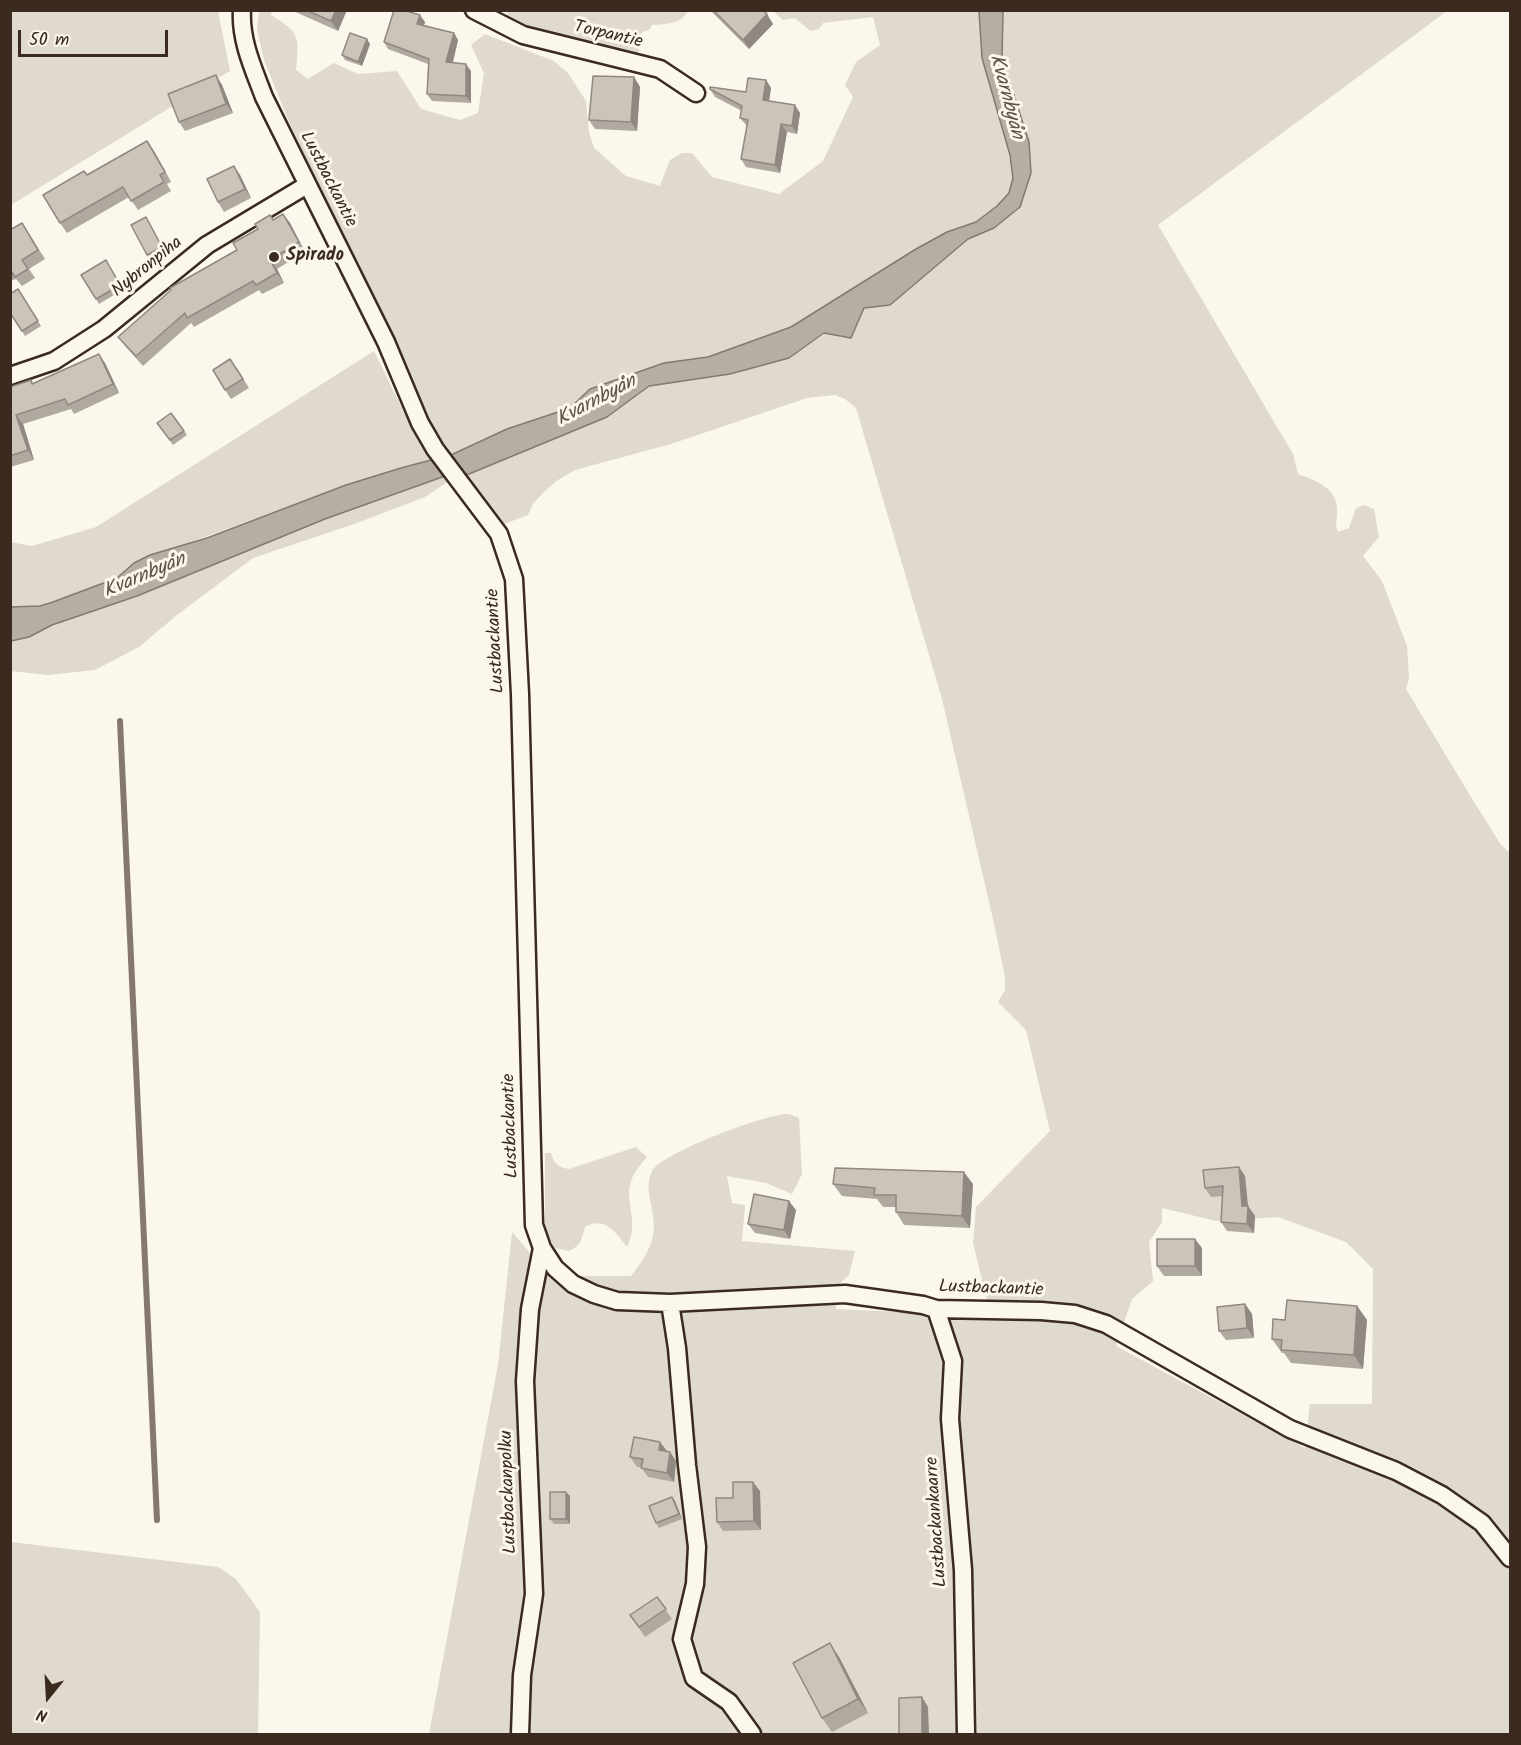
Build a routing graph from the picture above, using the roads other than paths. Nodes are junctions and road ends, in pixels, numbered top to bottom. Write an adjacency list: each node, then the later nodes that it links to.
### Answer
1 (242, 10): 4 (street, Lustbackantie)
2 (474, 10): 3 (street, Torpantie)
3 (696, 93)
4 (307, 185): 5 (street, Nybronpiha); 6 (street, Lustbackantie)
5 (10, 376)
6 (542, 1248): 7 (street, Lustbackantie); 10 (street, Lustbackanpolku)
7 (670, 1303): 8 (street, Lustbackantie); 11 (street)
8 (936, 1309): 9 (street, Lustbackantie); 12 (street, Lustbackankaarre)
9 (1510, 1558)
10 (520, 1734)
11 (752, 1734)
12 (966, 1734)

